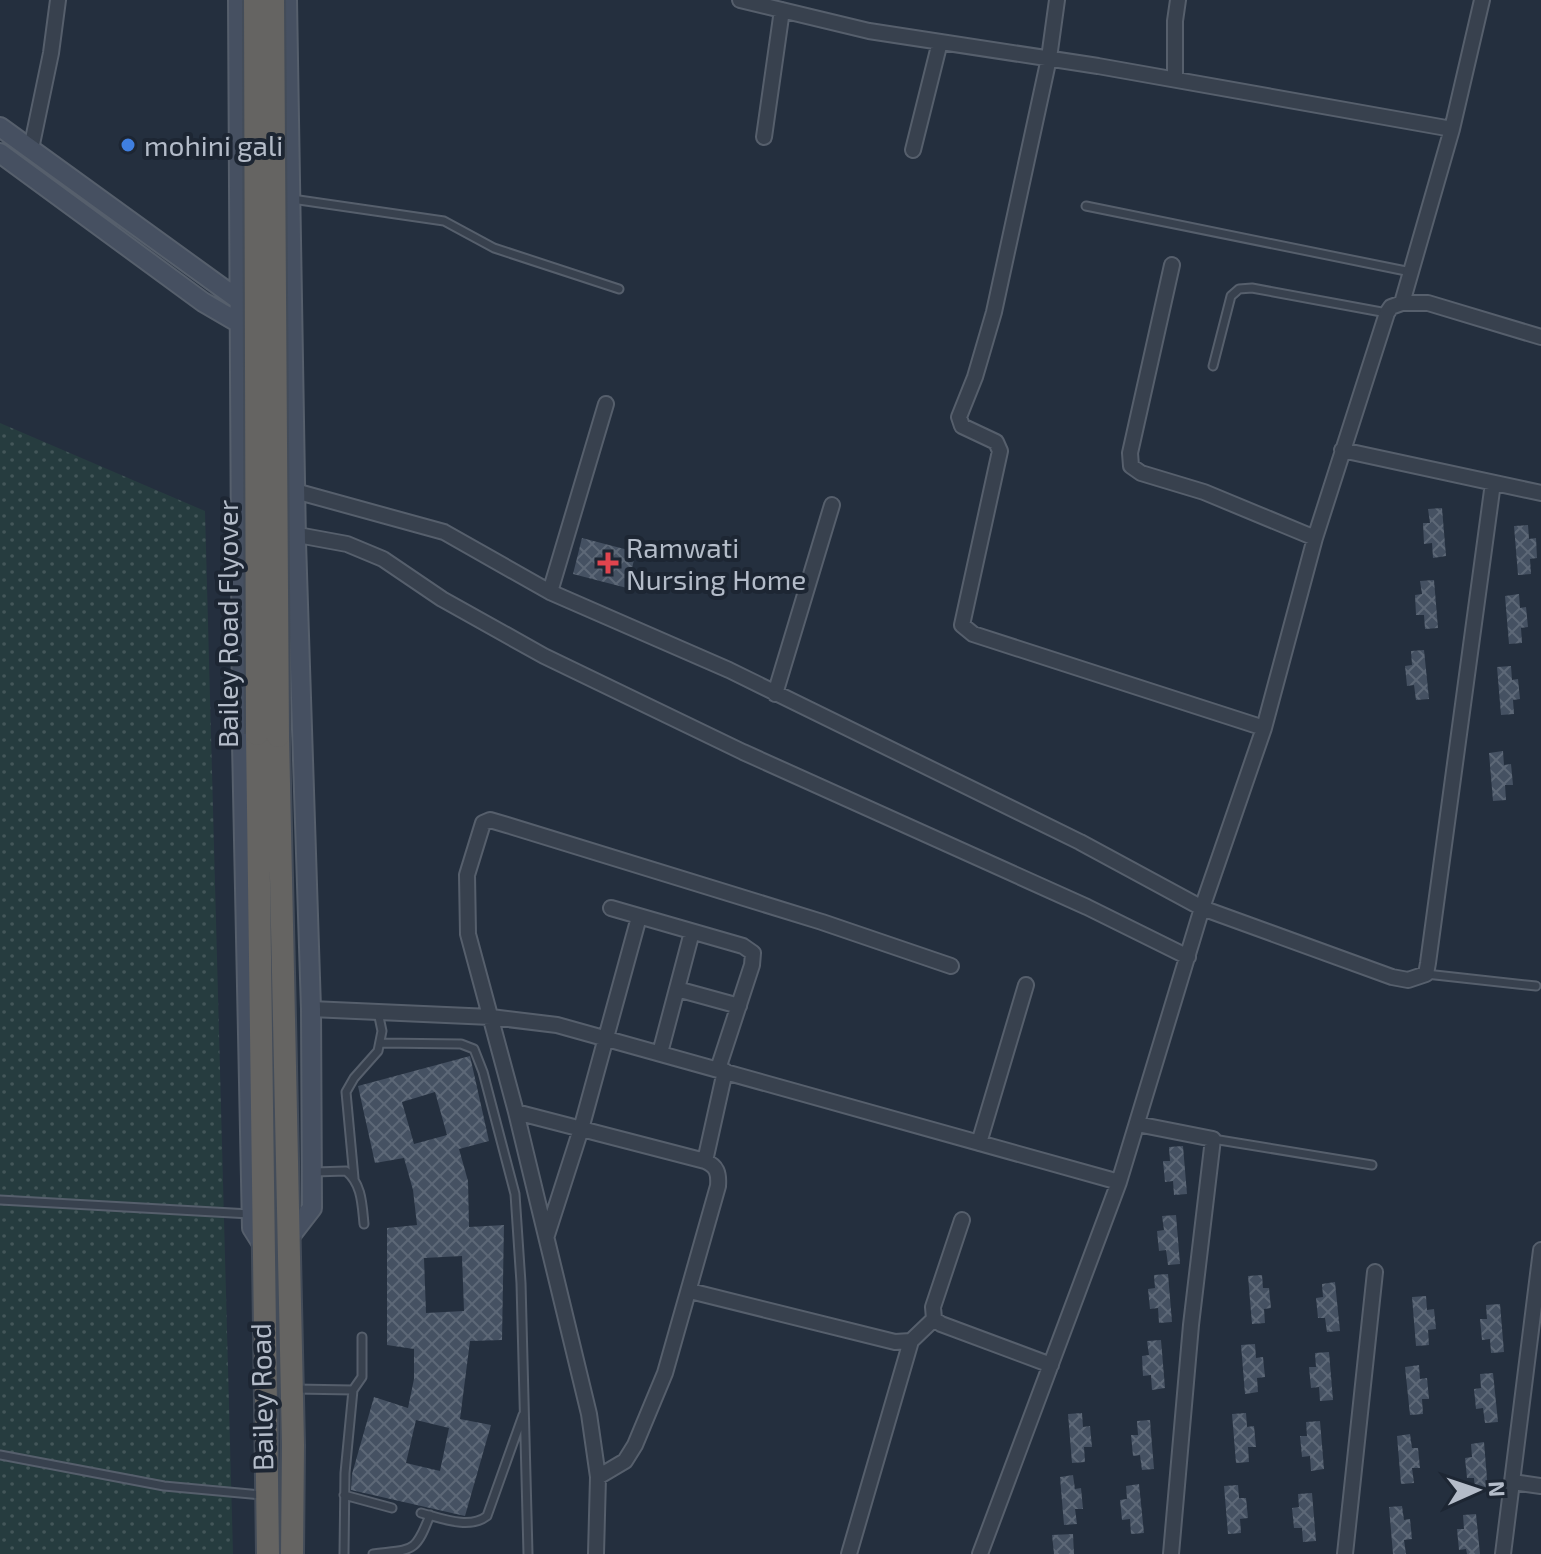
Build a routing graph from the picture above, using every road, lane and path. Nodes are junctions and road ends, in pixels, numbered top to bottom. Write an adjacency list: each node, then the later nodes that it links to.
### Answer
1 (58, 0): 17 (street)
2 (238, 0): 20 (main road)
3 (255, 0): 48 (highway, Bailey Road Flyover, bridge)
4 (273, 0): 48 (highway, Bailey Road Flyover, bridge)
5 (287, 0): 21 (main road)
6 (740, 0): 10 (street)
7 (1057, 0): 12 (street)
8 (1178, 0): 13 (street)
9 (1482, 0): 15 (street)
10 (782, 10): 11 (street); 16 (street)
11 (940, 42): 12 (street); 18 (street)
12 (1049, 58): 13 (street); 47 (street)
13 (1175, 79): 15 (street)
14 (0, 127): 17 (main road)
15 (1452, 129): 24 (street)
16 (764, 137)
17 (31, 149): 26 (main road)
18 (913, 150)
19 (0, 153): 30 (main road)
20 (238, 194): 21 (main road); 26 (main road)
21 (290, 199): 25 (lane); 28 (main road)
22 (1086, 206): 24 (lane)
23 (1172, 265): 44 (street)
24 (1411, 272): 27 (street)
25 (619, 289)
26 (239, 300): 28 (main road); 30 (main road)
27 (1402, 303): 29 (street); 32 (street)
28 (292, 306): 31 (main road)
29 (1387, 313): 33 (lane); 37 (street)
30 (239, 323): 31 (main road); 36 (main road)
31 (292, 329): 35 (main road)
32 (1541, 337)
33 (1213, 366)
34 (606, 404): 45 (street)
35 (294, 417): 36 (main road); 39 (main road)
36 (240, 418): 42 (main road)
37 (1342, 450): 38 (street); 44 (street)
38 (1493, 483): 40 (street); 55 (street)
39 (295, 491): 43 (main road); 45 (street)
40 (1541, 493)
41 (832, 505): 46 (street)
42 (241, 530): 43 (street); 78 (main road)
43 (296, 534): 53 (street); 60 (main road)
44 (1315, 538): 47 (street)
45 (550, 592): 46 (street)
46 (775, 694): 50 (street)
47 (1264, 728): 50 (street)
48 (267, 735): 82 (highway, Bailey Road Flyover); 83 (highway, Bailey Road Flyover)
49 (611, 908): 51 (street)
50 (1202, 908): 53 (street); 55 (street)
51 (639, 917): 52 (street); 63 (street)
52 (692, 932): 58 (street); 59 (street)
53 (1188, 957): 68 (street)
54 (951, 966): 62 (street)
55 (1426, 974): 57 (lane)
56 (1026, 985): 71 (street)
57 (1536, 986)
58 (677, 989): 59 (street); 65 (street)
59 (739, 1006): 66 (street)
60 (311, 1009): 61 (street); 74 (main road)
61 (378, 1012): 62 (street); 64 (lane)
62 (491, 1017): 63 (street); 67 (street)
63 (607, 1038): 65 (street); 69 (street)
64 (381, 1043): 75 (lane); 93 (lane)
65 (660, 1053): 66 (street)
66 (722, 1070): 71 (street); 72 (street)
67 (516, 1112): 69 (street); 81 (street)
68 (1137, 1124): 70 (street); 76 (street)
69 (581, 1129): 72 (street); 81 (street)
70 (1213, 1139): 73 (lane); 111 (street)
71 (979, 1143): 76 (street)
72 (705, 1161): 86 (street)
73 (1372, 1165)
74 (311, 1173): 75 (lane); 82 (main road)
75 (354, 1178): 80 (lane)
76 (1119, 1182): 90 (street)
77 (0, 1200): 78 (lane)
78 (252, 1214): 83 (main road)
79 (962, 1220): 87 (street)
80 (364, 1224)
81 (546, 1236): 95 (street)
82 (288, 1239): 91 (highway, Bailey Road)
83 (264, 1247): 99 (highway, Bailey Road)
84 (1541, 1250): 96 (street)
85 (1375, 1272): 112 (street)
86 (690, 1291): 89 (street); 95 (street)
87 (934, 1319): 89 (street); 90 (street)
88 (362, 1337): 92 (lane)
89 (911, 1341): 109 (street)
90 (1051, 1365): 110 (street)
91 (291, 1389): 92 (lane); 104 (highway, Bailey Road)
92 (353, 1390): 98 (lane)
93 (524, 1409): 102 (lane); 107 (lane)
94 (0, 1455): 99 (lane)
95 (598, 1477): 108 (street)
96 (1512, 1482): 97 (street); 113 (street)
97 (1541, 1486)
98 (344, 1495): 100 (lane); 105 (lane)
99 (267, 1496): 103 (highway, Bailey Road)
100 (392, 1508)
101 (421, 1513): 102 (lane)
102 (430, 1515): 106 (lane)
103 (268, 1554)
104 (292, 1554)
105 (344, 1554)
106 (373, 1554)
107 (528, 1554)
108 (596, 1554)
109 (849, 1554)
110 (980, 1554)
111 (1171, 1554)
112 (1345, 1554)
113 (1503, 1554)

